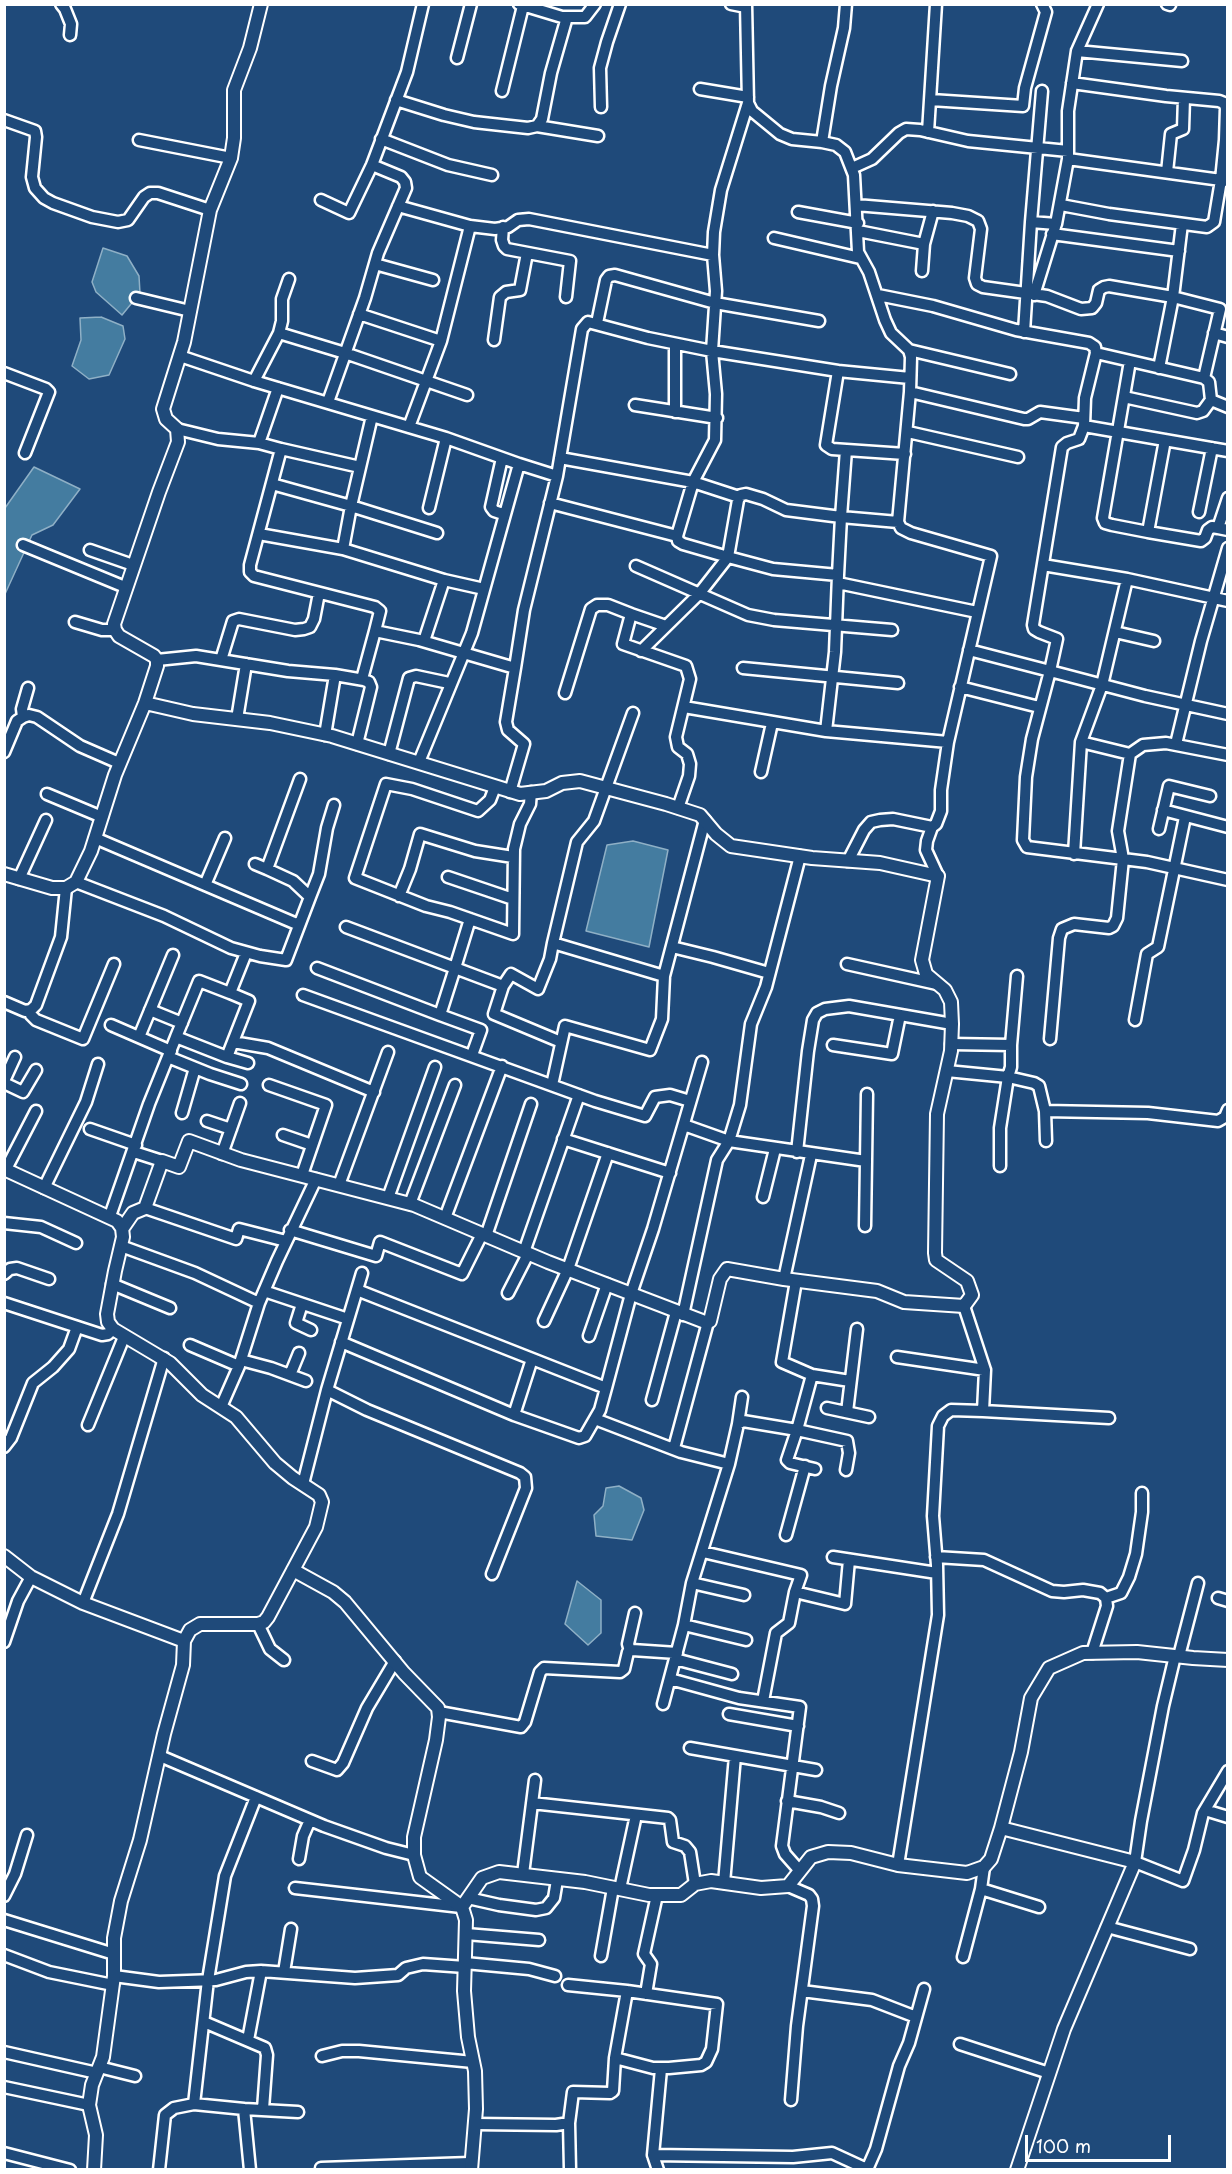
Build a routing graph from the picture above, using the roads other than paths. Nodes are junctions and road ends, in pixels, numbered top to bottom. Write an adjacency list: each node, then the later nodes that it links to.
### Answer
1 (61, 4): 15 (street)
2 (261, 4): 38 (street)
3 (423, 4): 24 (street)
4 (471, 4): 17 (street)
5 (595, 4): 14 (street)
6 (620, 4): 27 (street)
7 (731, 4): 13 (street)
8 (846, 4): 35 (street)
9 (936, 4): 26 (street)
10 (1042, 4): 26 (street)
11 (1098, 4): 16 (street)
12 (521, 5): 14 (street); 22 (street)
13 (746, 6): 25 (street)
14 (567, 17): 29 (street)
15 (70, 34)
16 (1077, 51): 18 (street); 19 (street)
17 (457, 58)
18 (1182, 61)
19 (1072, 83): 23 (street); 37 (street)
20 (700, 89): 25 (street)
21 (1042, 91): 36 (street)
22 (502, 92)
23 (1184, 98): 34 (street); 41 (street)
24 (396, 100): 29 (street); 32 (street)
25 (748, 100): 35 (street); 61 (street)
26 (931, 100): 30 (street)
27 (601, 107)
28 (4, 120): 48 (street)
29 (537, 126): 31 (street)
30 (928, 132): 36 (street); 40 (street)
31 (598, 136)
32 (381, 139): 39 (street); 42 (street)
33 (139, 140): 38 (street)
34 (1226, 140): 43 (street)
35 (822, 142): 40 (street)
36 (1038, 148): 37 (street); 51 (street)
37 (1068, 155): 41 (street); 46 (street)
38 (231, 158): 48 (street)
39 (372, 165): 44 (street); 47 (street)
40 (852, 168): 45 (street)
41 (1167, 172): 43 (street)
42 (492, 175)
43 (1224, 180): 52 (street)
44 (321, 200)
45 (856, 205): 49 (street); 55 (street)
46 (1061, 205): 52 (street); 56 (street)
47 (398, 206): 53 (street); 63 (street)
48 (210, 210): 74 (street)
49 (933, 211): 58 (street); 67 (street)
50 (798, 213): 55 (street)
51 (1031, 222): 56 (street); 67 (street)
52 (1182, 224): 59 (street)
53 (470, 226): 54 (street); 82 (street)
54 (503, 227): 60 (street); 61 (street)
55 (858, 227): 58 (street); 62 (street)
56 (1054, 229): 59 (street); 67 (street)
57 (774, 238): 62 (street)
58 (924, 244): 64 (street)
59 (1179, 251): 70 (street)
60 (527, 254): 69 (street); 83 (street)
61 (713, 255): 72 (street)
62 (860, 258): 68 (street)
63 (375, 264): 66 (street); 75 (street)
64 (922, 271)
65 (289, 279): 79 (street)
66 (433, 280)
67 (1030, 294): 70 (street); 78 (street)
68 (878, 295): 78 (street); 85 (street)
69 (566, 297)
70 (1173, 297): 73 (street); 91 (street)
71 (136, 298): 74 (street)
72 (715, 303): 76 (street); 77 (street); 86 (street)
73 (1224, 309): 80 (street)
74 (190, 310): 89 (street)
75 (359, 314): 82 (street); 87 (street)
76 (819, 321)
77 (597, 323): 84 (street); 126 (street)
78 (1024, 332): 88 (street)
79 (279, 333): 87 (street); 97 (street)
80 (1214, 333): 81 (street); 96 (street)
81 (1227, 337)
82 (441, 340): 98 (street)
83 (494, 340)
84 (675, 344): 86 (street); 107 (street)
85 (909, 350): 94 (street); 95 (street)
86 (712, 351): 92 (street); 109 (street)
87 (345, 353): 98 (street); 104 (street)
88 (1096, 353): 90 (street); 110 (street)
89 (180, 356): 97 (street); 112 (street)
90 (1130, 361): 91 (street); 102 (street)
91 (1159, 368): 96 (street)
92 (838, 371): 95 (street); 120 (street)
93 (4, 373): 122 (street)
94 (1010, 374)
95 (910, 378): 100 (street)
96 (1204, 378): 103 (street)
97 (254, 381): 99 (street)
98 (427, 381): 101 (street); 111 (street)
99 (278, 388): 104 (street); 117 (street)
100 (910, 392): 110 (street); 113 (street)
101 (467, 395)
102 (1124, 397): 103 (street); 114 (street)
103 (1211, 400): 106 (street)
104 (328, 402): 108 (street)
105 (635, 405): 107 (street)
106 (1227, 407)
107 (675, 412): 109 (street)
108 (372, 416): 111 (street); 128 (street)
109 (717, 418): 130 (street)
110 (1084, 422): 114 (street); 152 (street)
111 (409, 427): 115 (street)
112 (177, 429): 117 (street); 151 (street)
113 (908, 432): 123 (street); 124 (street)
114 (1118, 432): 116 (street); 142 (street)
115 (446, 438): 125 (street); 136 (street)
116 (1166, 440): 118 (street); 142 (street)
117 (259, 443): 119 (street)
118 (1212, 448): 121 (street); 137 (street)
119 (281, 449): 128 (street); 131 (street)
120 (846, 450): 123 (street); 139 (street)
121 (1227, 451)
122 (25, 453)
123 (905, 454): 140 (street)
124 (1018, 457)
125 (502, 458): 127 (street); 138 (street)
126 (560, 458): 129 (street); 130 (street)
127 (519, 464): 129 (street); 138 (street)
128 (360, 467): 135 (street)
129 (557, 476): 134 (street)
130 (693, 482): 132 (street); 145 (street)
131 (272, 484): 135 (street); 144 (street)
132 (739, 496): 139 (street); 150 (street)
133 (1227, 498): 141 (street)
134 (550, 503): 145 (street); 180 (street)
135 (351, 506): 143 (street); 148 (street)
136 (429, 508)
137 (1199, 512)
138 (503, 514): 158 (street)
139 (841, 517): 140 (street); 154 (street)
140 (898, 522): 163 (street)
141 (1223, 529): 142 (street)
142 (1148, 532)
143 (437, 533)
144 (259, 534): 148 (street); 159 (street)
145 (677, 536): 150 (street)
146 (23, 544): 157 (street)
147 (1227, 548): 161 (street)
148 (344, 549): 156 (street)
149 (90, 550): 151 (street)
150 (728, 557): 154 (street); 160 (street)
151 (133, 564): 157 (street)
152 (1043, 565): 155 (street); 182 (street)
153 (636, 566): 160 (street)
154 (838, 579): 163 (street); 167 (street)
155 (1127, 579): 161 (street); 171 (street)
156 (444, 580): 158 (street); 172 (street)
157 (125, 587): 168 (street)
158 (484, 589): 176 (street)
159 (320, 593): 170 (street); 178 (street)
160 (699, 594): 166 (street); 167 (street)
161 (1212, 597): 162 (street); 193 (street)
162 (1227, 601)
163 (977, 612): 174 (street)
164 (632, 614): 166 (street); 175 (street); 191 (street)
165 (75, 622): 168 (street)
166 (666, 626): 175 (street)
167 (836, 626): 169 (street); 184 (street)
168 (115, 630): 177 (street)
169 (891, 630)
170 (375, 631): 172 (street); 185 (street)
171 (1115, 632): 173 (street); 188 (street)
172 (424, 641): 176 (street)
173 (1154, 641)
174 (969, 650): 182 (street); 189 (street)
175 (641, 651): 194 (street)
176 (464, 654): 180 (street); 186 (street)
177 (157, 660): 178 (street); 192 (street)
178 (221, 660): 179 (street)
179 (246, 664): 183 (street); 199 (street)
180 (515, 668): 217 (street)
181 (743, 668): 184 (street)
182 (1050, 671): 188 (street); 195 (street)
183 (335, 675): 185 (street); 202 (street)
184 (832, 676): 187 (street); 201 (street)
185 (362, 679): 205 (street)
186 (449, 683): 208 (street); 211 (street)
187 (898, 683)
188 (1102, 685): 193 (street); 204 (street)
189 (960, 687): 195 (street); 203 (street)
190 (28, 688): 198 (street)
191 (565, 693)
192 (146, 703): 199 (street); 212 (street)
193 (1185, 705): 197 (street); 206 (street)
194 (684, 707): 200 (street); 222 (street)
195 (1039, 707): 233 (street)
196 (633, 713): 216 (street)
197 (1227, 714)
198 (23, 717): 207 (street); 212 (street)
199 (237, 719): 202 (street)
200 (772, 723): 201 (street); 213 (street)
201 (826, 731): 203 (street)
202 (325, 735): 205 (street)
203 (948, 742): 228 (street)
204 (1081, 742): 209 (street); 233 (street)
205 (357, 744): 208 (street)
206 (1176, 744): 209 (street); 210 (street)
207 (4, 752)
208 (389, 754): 211 (street)
209 (1130, 754): 236 (street)
210 (1227, 755)
211 (419, 762): 215 (street)
212 (119, 763): 224 (street)
213 (761, 772)
214 (300, 780): 240 (street)
215 (495, 787): 217 (street); 248 (street)
216 (605, 787): 218 (street); 222 (street); 254 (street)
217 (510, 792): 218 (street)
218 (531, 792): 235 (street)
219 (47, 794): 224 (street)
220 (1210, 796): 223 (street)
221 (334, 805): 249 (street)
222 (678, 808): 227 (street)
223 (1163, 810): 225 (street); 230 (street)
224 (102, 817): 231 (street)
225 (1185, 817): 229 (street); 239 (street)
226 (46, 820): 244 (street)
227 (705, 820): 234 (street); 255 (street)
228 (932, 827): 237 (street); 242 (street)
229 (1227, 827)
230 (1158, 829)
231 (95, 838): 246 (street); 247 (street)
232 (225, 838): 247 (street)
233 (1074, 854): 236 (street)
234 (800, 856): 237 (street); 262 (street)
235 (513, 857): 248 (street); 250 (street)
236 (1123, 859): 239 (street); 280 (street)
237 (848, 861): 242 (street)
238 (255, 864): 240 (street)
239 (1173, 868): 245 (street); 274 (street)
240 (267, 869): 249 (street)
241 (4, 874): 244 (street)
242 (938, 876): 265 (street)
243 (448, 877): 250 (street)
244 (19, 879): 246 (street)
245 (1227, 880)
246 (71, 885): 256 (street); 270 (street)
247 (206, 885): 252 (street)
248 (399, 896): 251 (street)
249 (310, 897): 252 (street)
250 (513, 899): 251 (street)
251 (470, 919): 260 (street)
252 (299, 925): 256 (street)
253 (346, 927): 260 (street)
254 (553, 943): 263 (street); 266 (street)
255 (672, 947): 262 (street); 263 (street)
256 (246, 953): 267 (street)
257 (173, 955): 271 (street)
258 (114, 964): 270 (street)
259 (847, 964): 265 (street)
260 (455, 968): 266 (street); 272 (street)
261 (317, 969): 272 (street)
262 (769, 973): 321 (street)
263 (664, 976): 282 (street)
264 (1017, 976): 285 (street)
265 (937, 984): 276 (street)
266 (503, 987): 282 (street)
267 (230, 993): 275 (street); 281 (street)
268 (303, 994): 288 (street)
269 (4, 1002): 270 (street)
270 (30, 1010)
271 (150, 1010): 275 (street); 278 (street)
272 (441, 1015): 288 (street)
273 (900, 1015): 276 (street); 284 (street); 326 (street)
274 (1135, 1020)
275 (182, 1023): 279 (street)
276 (952, 1024): 283 (street)
277 (111, 1025): 278 (street)
278 (139, 1037): 287 (street)
279 (176, 1037): 287 (street); 290 (street)
280 (1050, 1040)
281 (233, 1042): 290 (street); 305 (street)
282 (561, 1042): 304 (street)
283 (951, 1044): 285 (street); 298 (street)
284 (833, 1045)
285 (1011, 1046): 299 (street)
286 (388, 1052): 305 (street)
287 (169, 1054): 296 (street); 324 (street)
288 (472, 1055): 294 (street)
289 (15, 1057): 300 (street)
290 (227, 1057): 292 (street)
291 (702, 1062): 308 (street)
292 (248, 1063)
293 (98, 1064): 338 (street)
294 (502, 1066): 304 (street); 344 (street)
295 (435, 1067): 340 (street)
296 (195, 1068): 301 (street); 314 (street)
297 (36, 1070): 300 (street)
298 (947, 1071): 299 (street); 368 (street)
299 (1008, 1077): 312 (street); 332 (street)
300 (5, 1081)
301 (241, 1084)
302 (269, 1085): 323 (street)
303 (455, 1085): 341 (street)
304 (552, 1085): 307 (street)
305 (374, 1092): 337 (street)
306 (867, 1094): 331 (street)
307 (579, 1095): 308 (street); 320 (street)
308 (690, 1101): 316 (street)
309 (240, 1103): 317 (street)
310 (531, 1104): 349 (street)
311 (1227, 1110): 312 (street)
312 (1045, 1111): 322 (street)
313 (36, 1112): 333 (street)
314 (182, 1113)
315 (207, 1121): 317 (street)
316 (684, 1125): 321 (street); 334 (street)
317 (231, 1129): 328 (street)
318 (90, 1130): 324 (street)
319 (284, 1135): 323 (street)
320 (563, 1139): 327 (street); 353 (street)
321 (729, 1141): 325 (street); 370 (street)
322 (1046, 1142)
323 (312, 1145): 335 (street)
324 (135, 1149): 330 (street); 343 (street)
325 (775, 1149): 326 (street); 339 (street)
326 (797, 1152): 329 (street)
327 (608, 1153): 334 (street); 354 (street)
328 (222, 1154): 330 (street); 335 (street)
329 (811, 1155): 331 (street); 358 (street)
330 (162, 1161): 342 (street)
331 (866, 1161): 346 (street)
332 (1000, 1166)
333 (5, 1169): 338 (street)
334 (670, 1173): 364 (street)
335 (302, 1175): 336 (street)
336 (316, 1179): 337 (street); 348 (street)
337 (339, 1185): 340 (street)
338 (44, 1188): 343 (street)
339 (763, 1197)
340 (388, 1198): 341 (street)
341 (410, 1204): 344 (street)
342 (145, 1208): 347 (street); 350 (street)
343 (110, 1216): 347 (street)
344 (445, 1218): 349 (street)
345 (4, 1223): 351 (street)
346 (865, 1226)
347 (122, 1229): 352 (street)
348 (291, 1230): 349 (street); 350 (street)
349 (484, 1235): 353 (street)
350 (285, 1241): 362 (street)
351 (76, 1243)
352 (121, 1246): 359 (street); 366 (street)
353 (526, 1253): 354 (street); 363 (street)
354 (568, 1269): 360 (street); 372 (street)
355 (362, 1273): 361 (street)
356 (4, 1274): 357 (street)
357 (49, 1279)
358 (790, 1280): 368 (street); 373 (street); 389 (street)
359 (112, 1284): 369 (street); 375 (street)
360 (607, 1284): 364 (street); 378 (street)
361 (357, 1290): 371 (street); 385 (street)
362 (264, 1291): 366 (street); 367 (street)
363 (508, 1293)
364 (631, 1294): 370 (street); 392 (street)
365 (4, 1303): 374 (street)
366 (259, 1303): 386 (street)
367 (302, 1304): 371 (street); 377 (street)
368 (964, 1306): 387 (street)
369 (170, 1308)
370 (680, 1313): 373 (street); 395 (street)
371 (348, 1319): 380 (street)
372 (544, 1321)
373 (708, 1322): 408 (street)
374 (77, 1328): 375 (street); 407 (street)
375 (113, 1329): 379 (street)
376 (857, 1329): 390 (street)
377 (311, 1330)
378 (589, 1336)
379 (124, 1337): 383 (street); 405 (street)
380 (341, 1342): 393 (street); 400 (street)
381 (190, 1345): 386 (street)
382 (299, 1353): 388 (street)
383 (164, 1358): 396 (street); 428 (street)
384 (897, 1358): 387 (street)
385 (532, 1359): 392 (street); 400 (street)
386 (240, 1363): 388 (street); 396 (street)
387 (985, 1370): 398 (street)
388 (290, 1375): 391 (street)
389 (812, 1375): 390 (street); 406 (street)
390 (850, 1381): 399 (street)
391 (306, 1382)
392 (606, 1388): 403 (street)
393 (327, 1390): 411 (street); 421 (street)
394 (742, 1397): 404 (street)
395 (652, 1400)
396 (221, 1407): 411 (street)
397 (827, 1408): 399 (street)
398 (983, 1411): 402 (street); 417 (street)
399 (847, 1412): 401 (street)
400 (514, 1414): 403 (street)
401 (869, 1417)
402 (1109, 1418)
403 (595, 1419): 408 (street)
404 (738, 1424): 406 (street); 409 (street)
405 (88, 1425)
406 (797, 1430): 410 (street); 413 (street)
407 (4, 1447)
408 (674, 1448): 409 (street)
409 (729, 1464): 414 (street)
410 (846, 1470)
411 (303, 1484): 419 (street)
412 (1142, 1493): 427 (street)
413 (786, 1535)
414 (703, 1552): 423 (street); 425 (street)
415 (4, 1556): 422 (street)
416 (833, 1557): 418 (street)
417 (936, 1557): 420 (street); 427 (street)
418 (849, 1560): 420 (street); 425 (street)
419 (292, 1570): 430 (street); 440 (street)
420 (937, 1573): 470 (street)
421 (492, 1574)
422 (31, 1577): 428 (street); 434 (street)
423 (692, 1583): 426 (street); 431 (street)
424 (1198, 1583): 438 (street)
425 (795, 1592): 444 (street)
426 (744, 1595)
427 (1106, 1598): 436 (street)
428 (82, 1603): 433 (street)
429 (635, 1613): 435 (street)
430 (258, 1624): 433 (street); 439 (street)
431 (684, 1625): 432 (street); 437 (street)
432 (747, 1640)
433 (184, 1641): 450 (street)
434 (4, 1642)
435 (630, 1651): 437 (street); 446 (street)
436 (1092, 1653): 438 (street); 465 (street)
437 (676, 1656): 442 (street); 443 (street)
438 (1175, 1656): 441 (street); 469 (street)
439 (284, 1660)
440 (395, 1661): 446 (street); 452 (street)
441 (1227, 1662)
442 (732, 1674)
443 (670, 1679): 444 (street); 445 (street)
444 (763, 1701): 448 (street)
445 (663, 1704)
446 (439, 1712): 467 (street)
447 (729, 1714): 448 (street)
448 (798, 1726): 453 (street)
449 (690, 1748): 451 (street)
450 (160, 1756): 457 (street); 491 (street)
451 (735, 1756): 453 (street); 475 (street)
452 (312, 1761)
453 (792, 1766): 454 (street); 458 (street)
454 (816, 1770)
455 (1226, 1777): 460 (street)
456 (535, 1780): 459 (street)
457 (256, 1797): 464 (street); 500 (street)
458 (787, 1801): 461 (street); 472 (street)
459 (532, 1803): 462 (street); 473 (street)
460 (1205, 1810): 463 (street); 469 (street)
461 (839, 1813)
462 (636, 1815): 476 (street); 479 (street)
463 (1227, 1817)
464 (310, 1820): 467 (street); 468 (street)
465 (1001, 1828): 469 (street); 471 (street)
466 (27, 1835): 482 (street)
467 (414, 1855): 483 (street)
468 (299, 1859)
469 (1135, 1862): 486 (street)
470 (898, 1865): 471 (street); 472 (street)
471 (984, 1867): 480 (street)
472 (800, 1871): 477 (street)
473 (523, 1874): 474 (street); 483 (street)
474 (557, 1880): 479 (street); 483 (street)
475 (724, 1883): 476 (street); 477 (street)
476 (695, 1884): 481 (street)
477 (788, 1886): 504 (street)
478 (295, 1888): 483 (street)
479 (616, 1888): 481 (street); 493 (street)
480 (981, 1889): 484 (street); 494 (street)
481 (657, 1895): 505 (street)
482 (4, 1896)
483 (465, 1902): 488 (street)
484 (1039, 1908)
485 (5, 1923): 491 (street)
486 (1107, 1927): 490 (street); 516 (street)
487 (291, 1929): 497 (street)
488 (466, 1934): 489 (street); 495 (street)
489 (539, 1940)
490 (1190, 1949)
491 (114, 1954): 499 (street)
492 (4, 1955): 499 (street)
493 (602, 1956)
494 (963, 1957)
495 (465, 1965): 497 (street); 498 (street); 513 (street)
496 (261, 1971): 497 (street); 500 (street); 508 (street)
497 (284, 1972)
498 (555, 1976)
499 (113, 1980): 500 (street); 515 (street)
500 (208, 1980): 507 (street)
501 (568, 1985): 503 (street)
502 (924, 1989): 506 (street)
503 (627, 1990): 505 (street); 512 (street)
504 (802, 1991): 506 (street); 519 (street)
505 (646, 1994): 514 (street)
506 (916, 2017): 538 (street)
507 (204, 2022): 508 (street); 520 (street)
508 (248, 2040): 523 (street)
509 (960, 2044): 516 (street)
510 (4, 2052): 515 (street)
511 (322, 2056): 513 (street)
512 (615, 2058): 514 (street); 525 (street)
513 (473, 2062): 526 (street)
514 (661, 2069): 528 (street)
515 (98, 2070): 517 (street); 521 (street)
516 (1049, 2073): 539 (street)
517 (135, 2076)
518 (4, 2087): 521 (street)
519 (791, 2100)
520 (194, 2104): 522 (street); 534 (street)
521 (89, 2105): 533 (street)
522 (244, 2109): 523 (street); 535 (street)
523 (263, 2109): 524 (street)
524 (298, 2112)
525 (569, 2123): 526 (street); 536 (street)
526 (475, 2124): 529 (street)
527 (4, 2153): 532 (street)
528 (653, 2155): 537 (street); 538 (street)
529 (471, 2166): 531 (street)
530 (321, 2168): 531 (street)
531 (347, 2168)
532 (70, 2169)
533 (94, 2169)
534 (159, 2169)
535 (250, 2169)
536 (570, 2169)
537 (658, 2169)
538 (866, 2169)
539 (1017, 2169)

